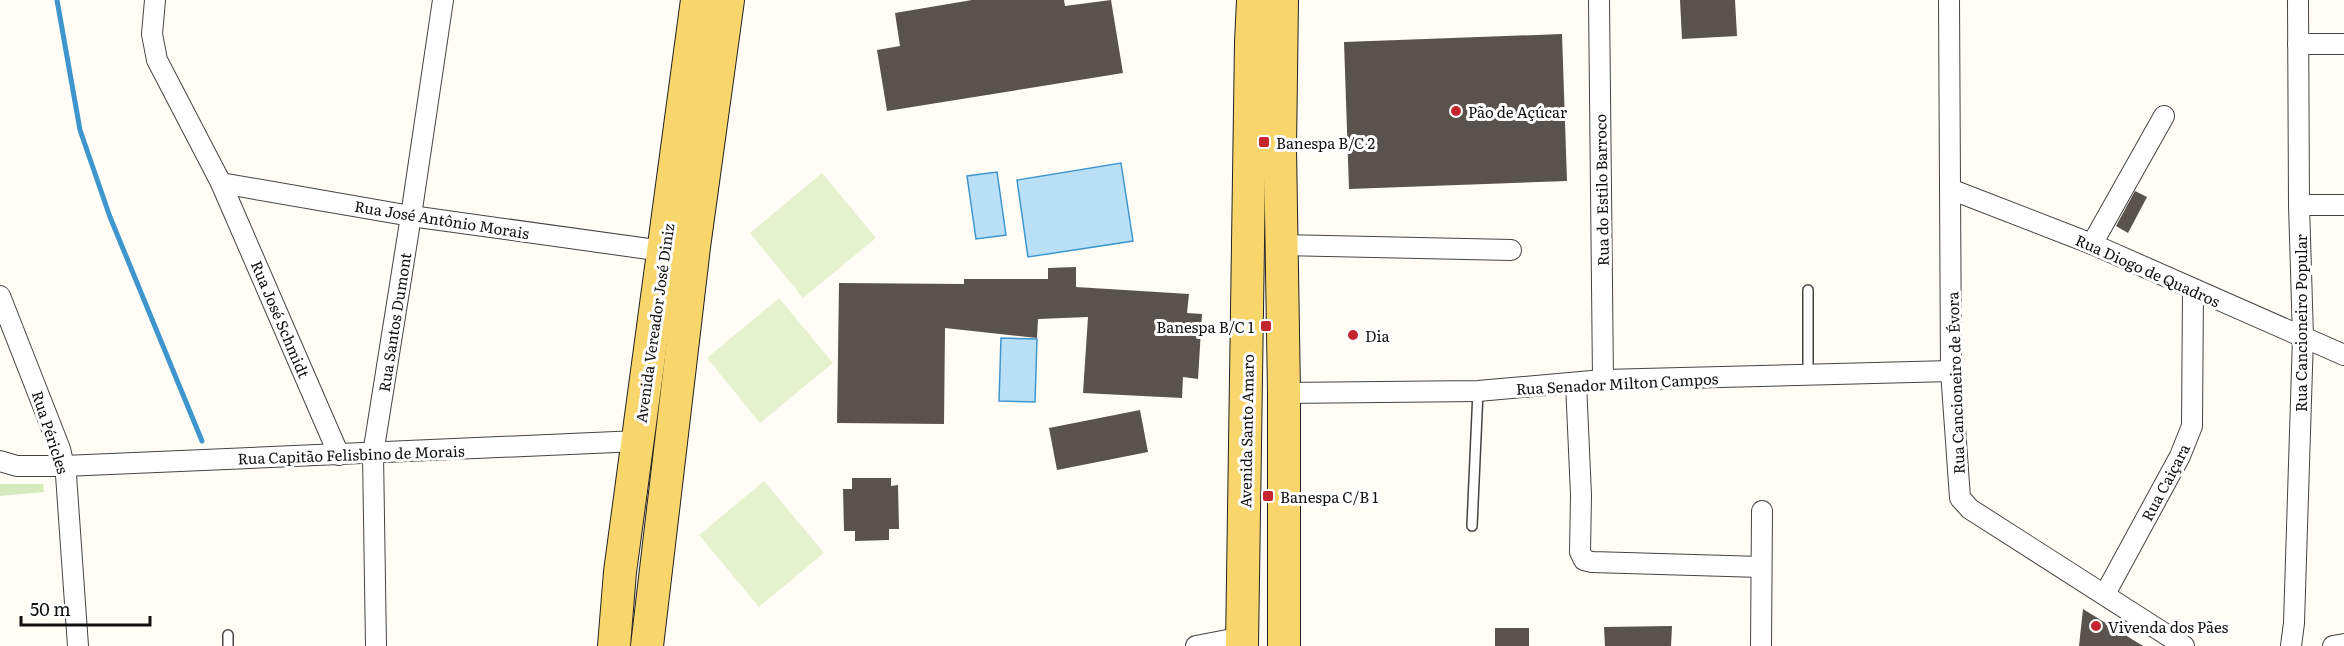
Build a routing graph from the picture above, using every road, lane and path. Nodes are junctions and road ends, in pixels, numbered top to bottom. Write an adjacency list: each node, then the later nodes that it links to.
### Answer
1 (155, 0): 13 (street, Rua José Schmidt)
2 (442, 0): 17 (street, Rua Santos Dumont)
3 (697, 0): 21 (main road, Avenida Vereador José Diniz)
4 (728, 0): 49 (main road, Avenida Vereador José Diniz)
5 (1253, 0): 43 (main road, Avenida Santo Amaro)
6 (1282, 0): 19 (main road)
7 (1599, 0): 29 (street, Rua do Estilo Barroco)
8 (1949, 0): 14 (street, Rua Cancioneiro de Évora)
9 (2298, 0): 10 (street, Rua Cancioneiro Popular)
10 (2298, 44): 11 (street); 15 (street, Rua Cancioneiro Popular)
11 (2344, 44)
12 (2164, 117): 18 (street)
13 (221, 183): 17 (street, Rua José Antônio Morais); 35 (street, Rua José Schmidt)
14 (1950, 189): 18 (street, Rua Diogo de Quadros); 27 (street, Rua Cancioneiro de Évora)
15 (2299, 205): 16 (street); 25 (street, Rua Cancioneiro Popular)
16 (2344, 206)
17 (411, 216): 21 (street, Rua José Antônio Morais); 34 (street, Rua Santos Dumont)
18 (2092, 244): 22 (street, Rua Diogo de Quadros)
19 (1281, 245): 20 (street); 32 (main road)
20 (1511, 250)
21 (663, 251): 33 (main road, Avenida Vereador José Diniz)
22 (2193, 289): 25 (street, Rua Diogo de Quadros); 41 (street, Rua Caiçara)
23 (1808, 290): 28 (lane)
24 (0, 296): 37 (street, Rua Péricles)
25 (2303, 337): 26 (street, Rua Diogo de Quadros); 54 (street, Rua Cancioneiro Popular)
26 (2344, 355)
27 (1951, 371): 28 (street, Rua Senador Milton Campos); 41 (street, Rua Cancioneiro de Évora)
28 (1808, 374): 29 (street, Rua Senador Milton Campos)
29 (1603, 380): 30 (street, Rua Senador Milton Campos)
30 (1576, 383): 31 (street, Rua Senador Milton Campos); 40 (street)
31 (1478, 391): 32 (street, Rua Senador Milton Campos); 39 (lane)
32 (1284, 393): 51 (main road)
33 (638, 441): 34 (street, Rua Capitão Felisbino de Morais); 48 (main road, Avenida Vereador José Diniz)
34 (373, 454): 35 (street, Rua Capitão Felisbino de Morais); 47 (street, Rua Santos Dumont)
35 (339, 455): 37 (street, Rua Capitão Felisbino de Morais)
36 (0, 461): 37 (street, Rua Capitão Felisbino de Morais)
37 (64, 466): 45 (street, Rua Péricles)
38 (1762, 510): 40 (street)
39 (1472, 526)
40 (1761, 567): 52 (street)
41 (2105, 594): 53 (street, Rua Cancioneiro de Évora)
42 (228, 634): 46 (lane)
43 (1243, 642): 50 (street)
44 (2344, 644): 55 (street)
45 (78, 646)
46 (228, 646)
47 (376, 646)
48 (614, 646)
49 (647, 646)
50 (1197, 646)
51 (1284, 646)
52 (1761, 646)
53 (2184, 646)
54 (2291, 646)
55 (2333, 646)

